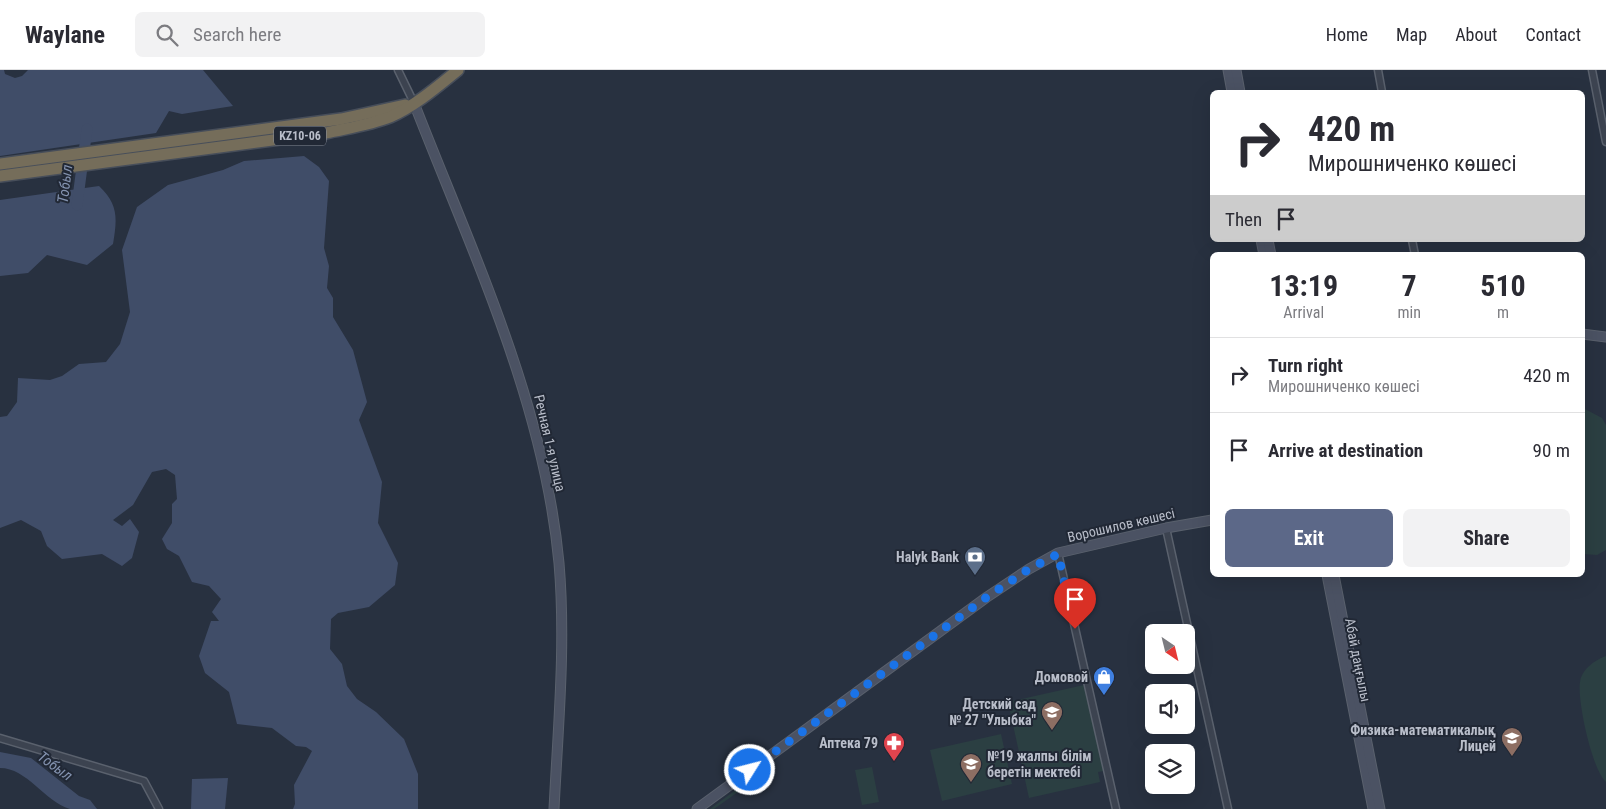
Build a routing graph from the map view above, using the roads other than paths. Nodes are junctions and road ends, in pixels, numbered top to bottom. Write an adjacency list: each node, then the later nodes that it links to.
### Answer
1 (398, 70): 10 (street)
2 (458, 70): 10 (highway, KZ10-06)
3 (1228, 70): 7 (main road)
4 (1236, 70): 8 (main road)
5 (1378, 70): 9 (street)
6 (1592, 70): 11 (street)
7 (1232, 90)
8 (1240, 90)
9 (1382, 90)
10 (414, 103): 12 (highway, KZ10-06); 13 (highway, KZ10-06); 23 (main road, Речная 1-я улица)
11 (1606, 142)
12 (0, 164)
13 (0, 176)
14 (1585, 334): 15 (main road)
15 (1606, 336)
16 (1210, 520): 17 (main road, Ворошилов көшесі)
17 (1166, 528): 18 (main road, Ворошилов көшесі); 26 (street)
18 (1058, 554): 24 (main road, Ворошилов көшесі); 25 (street)
19 (1327, 577): 27 (main road, Абай даңғылы)
20 (1334, 577): 28 (main road, Абай даңғылы)
21 (0, 738): 22 (street)
22 (159, 809)
23 (554, 809)
24 (697, 809)
25 (1116, 809)
26 (1228, 809)
27 (1373, 809)
28 (1380, 809)

